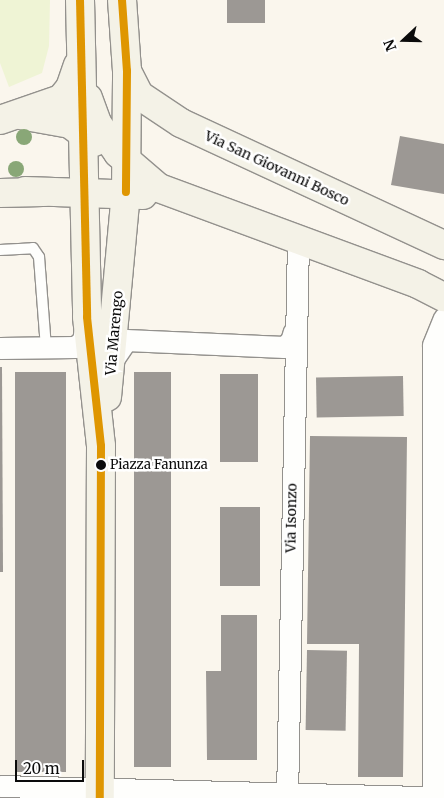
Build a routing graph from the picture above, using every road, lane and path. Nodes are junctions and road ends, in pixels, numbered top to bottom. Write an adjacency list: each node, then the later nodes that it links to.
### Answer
1 (80, 0): 3 (street)
2 (122, 0): 4 (street)
3 (80, 51): 5 (street); 7 (street)
4 (128, 71): 6 (street, Via San Giovanni Bosco); 7 (street)
5 (10, 118): 7 (street)
6 (176, 122): 7 (street); 14 (street, Via San Giovanni Bosco)
7 (99, 138): 8 (street); 9 (street); 10 (street); 10 (street); 13 (street, Via Marengo)
8 (127, 163): 10 (street); 11 (street)
9 (12, 192): 13 (street)
10 (123, 193): 11 (street); 15 (street)
11 (233, 215): 12 (street); 15 (street)
12 (298, 239): 17 (street); 20 (street, Via Isonzo)
13 (86, 244): 18 (street, Via Marengo)
14 (444, 245)
15 (122, 248): 23 (street, Via Marengo)
16 (0, 250): 21 (lane)
17 (444, 297)
18 (87, 317): 21 (street); 24 (street, Via Marengo)
19 (444, 318): 28 (street)
20 (294, 331): 23 (street); 27 (street, Via Isonzo)
21 (46, 347): 22 (street)
22 (0, 348)
23 (112, 361): 24 (street, Via Marengo)
24 (101, 446): 26 (street, Via Marengo)
25 (0, 786): 26 (street)
26 (100, 792): 27 (street)
27 (287, 796): 28 (street)
28 (433, 798): 29 (street)
29 (444, 798)

